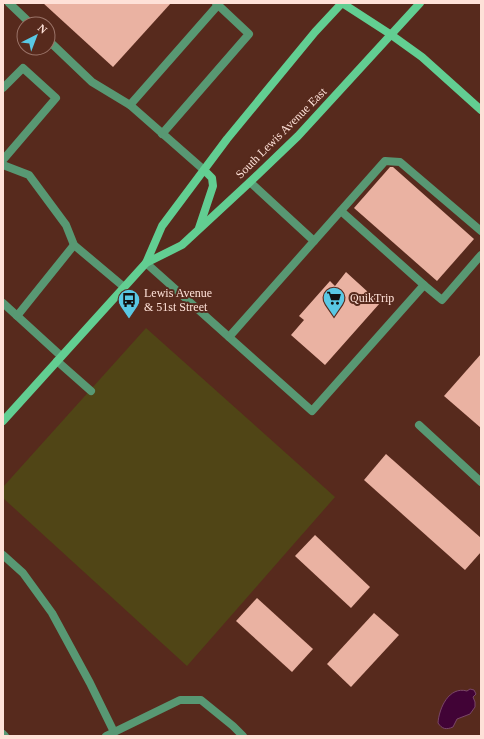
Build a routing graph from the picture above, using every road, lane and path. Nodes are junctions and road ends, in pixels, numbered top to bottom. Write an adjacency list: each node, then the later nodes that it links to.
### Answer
1 (8, 3): 5 (lane)
2 (342, 3): 6 (main road); 14 (main road, South Lewis Avenue East)
3 (420, 3): 6 (main road, South Lewis Avenue East)
4 (217, 4): 9 (lane); 11 (lane)
5 (22, 16)
6 (390, 34): 10 (main road); 15 (main road, South Lewis Avenue East)
7 (56, 48): 9 (lane)
8 (3, 88): 12 (lane)
9 (130, 105): 11 (lane)
10 (481, 110)
11 (162, 134): 14 (lane)
12 (3, 160)
13 (3, 165): 20 (lane)
14 (204, 170): 17 (main road); 22 (main road, South Lewis Avenue East)
15 (250, 182): 17 (main road, South Lewis Avenue East); 19 (lane)
16 (341, 211): 18 (lane); 19 (lane); 23 (lane)
17 (198, 228): 22 (main road, South Lewis Avenue East)
18 (481, 231)
19 (314, 241): 27 (lane)
20 (74, 245): 24 (lane); 26 (lane)
21 (481, 255): 23 (lane)
22 (146, 263): 24 (main road, South Lewis Avenue East); 27 (lane)
23 (424, 285): 27 (lane)
24 (124, 287): 28 (main road, South Lewis Avenue East)
25 (3, 303): 26 (lane)
26 (17, 316): 28 (lane)
27 (229, 337)
28 (59, 358): 29 (lane); 30 (main road, South Lewis Avenue East)
29 (91, 391)
30 (3, 421)
31 (419, 425): 32 (lane)
32 (481, 482)
33 (3, 555): 34 (lane)
34 (114, 732): 35 (lane); 36 (lane)
35 (106, 736)
36 (243, 736)

